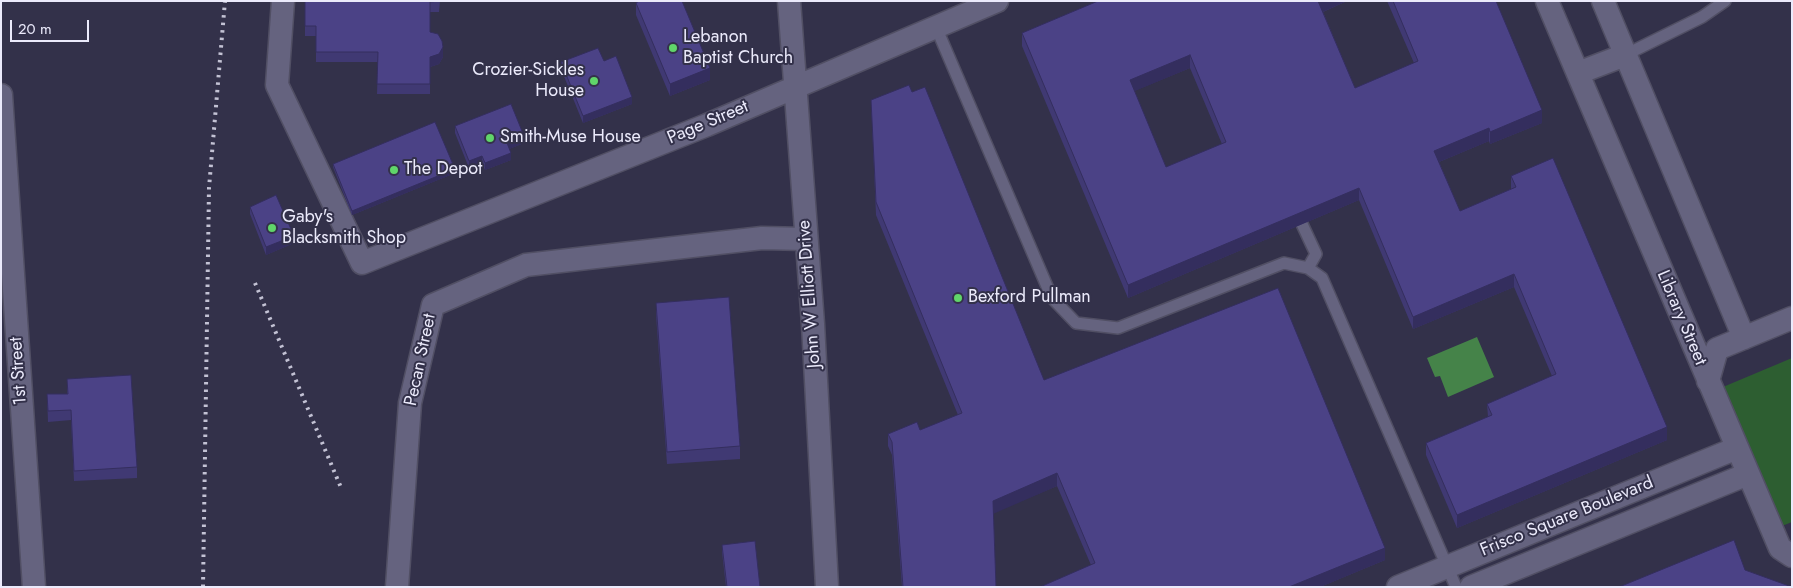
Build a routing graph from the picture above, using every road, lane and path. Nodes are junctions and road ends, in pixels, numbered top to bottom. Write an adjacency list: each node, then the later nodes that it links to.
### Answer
1 (283, 1): 10 (street, Page Street)
2 (789, 1): 10 (street, John W Elliott Drive)
3 (997, 1): 7 (street, Page Street)
4 (1547, 1): 9 (street, Library Street)
5 (1603, 1): 8 (street)
6 (1725, 1): 8 (lane)
7 (936, 27): 10 (street, Page Street); 14 (lane)
8 (1626, 55): 9 (street); 17 (street)
9 (1578, 73): 18 (street, Library Street)
10 (796, 86): 13 (street, John W Elliott Drive)
11 (1, 95): 15 (street, 1st Street)
12 (1302, 224): 14 (lane)
13 (806, 239): 25 (street, Pecan Street); 26 (street, John W Elliott Drive)
14 (1308, 268): 22 (lane)
15 (8, 288): 24 (street, 1st Street)
16 (1792, 318): 17 (street)
17 (1744, 338): 18 (street)
18 (1708, 381): 19 (street, Library Street)
19 (1737, 448): 20 (street, Library Street); 23 (street, Frisco Square Boulevard)
20 (1748, 474): 21 (street, Library Street); 23 (street, Frisco Square Boulevard)
21 (1792, 556)
22 (1446, 567): 23 (street, Frisco Square Boulevard); 27 (street, Frisco Square Boulevard)
23 (1470, 578)
24 (34, 587)
25 (397, 587)
26 (827, 587)
27 (1398, 587)

